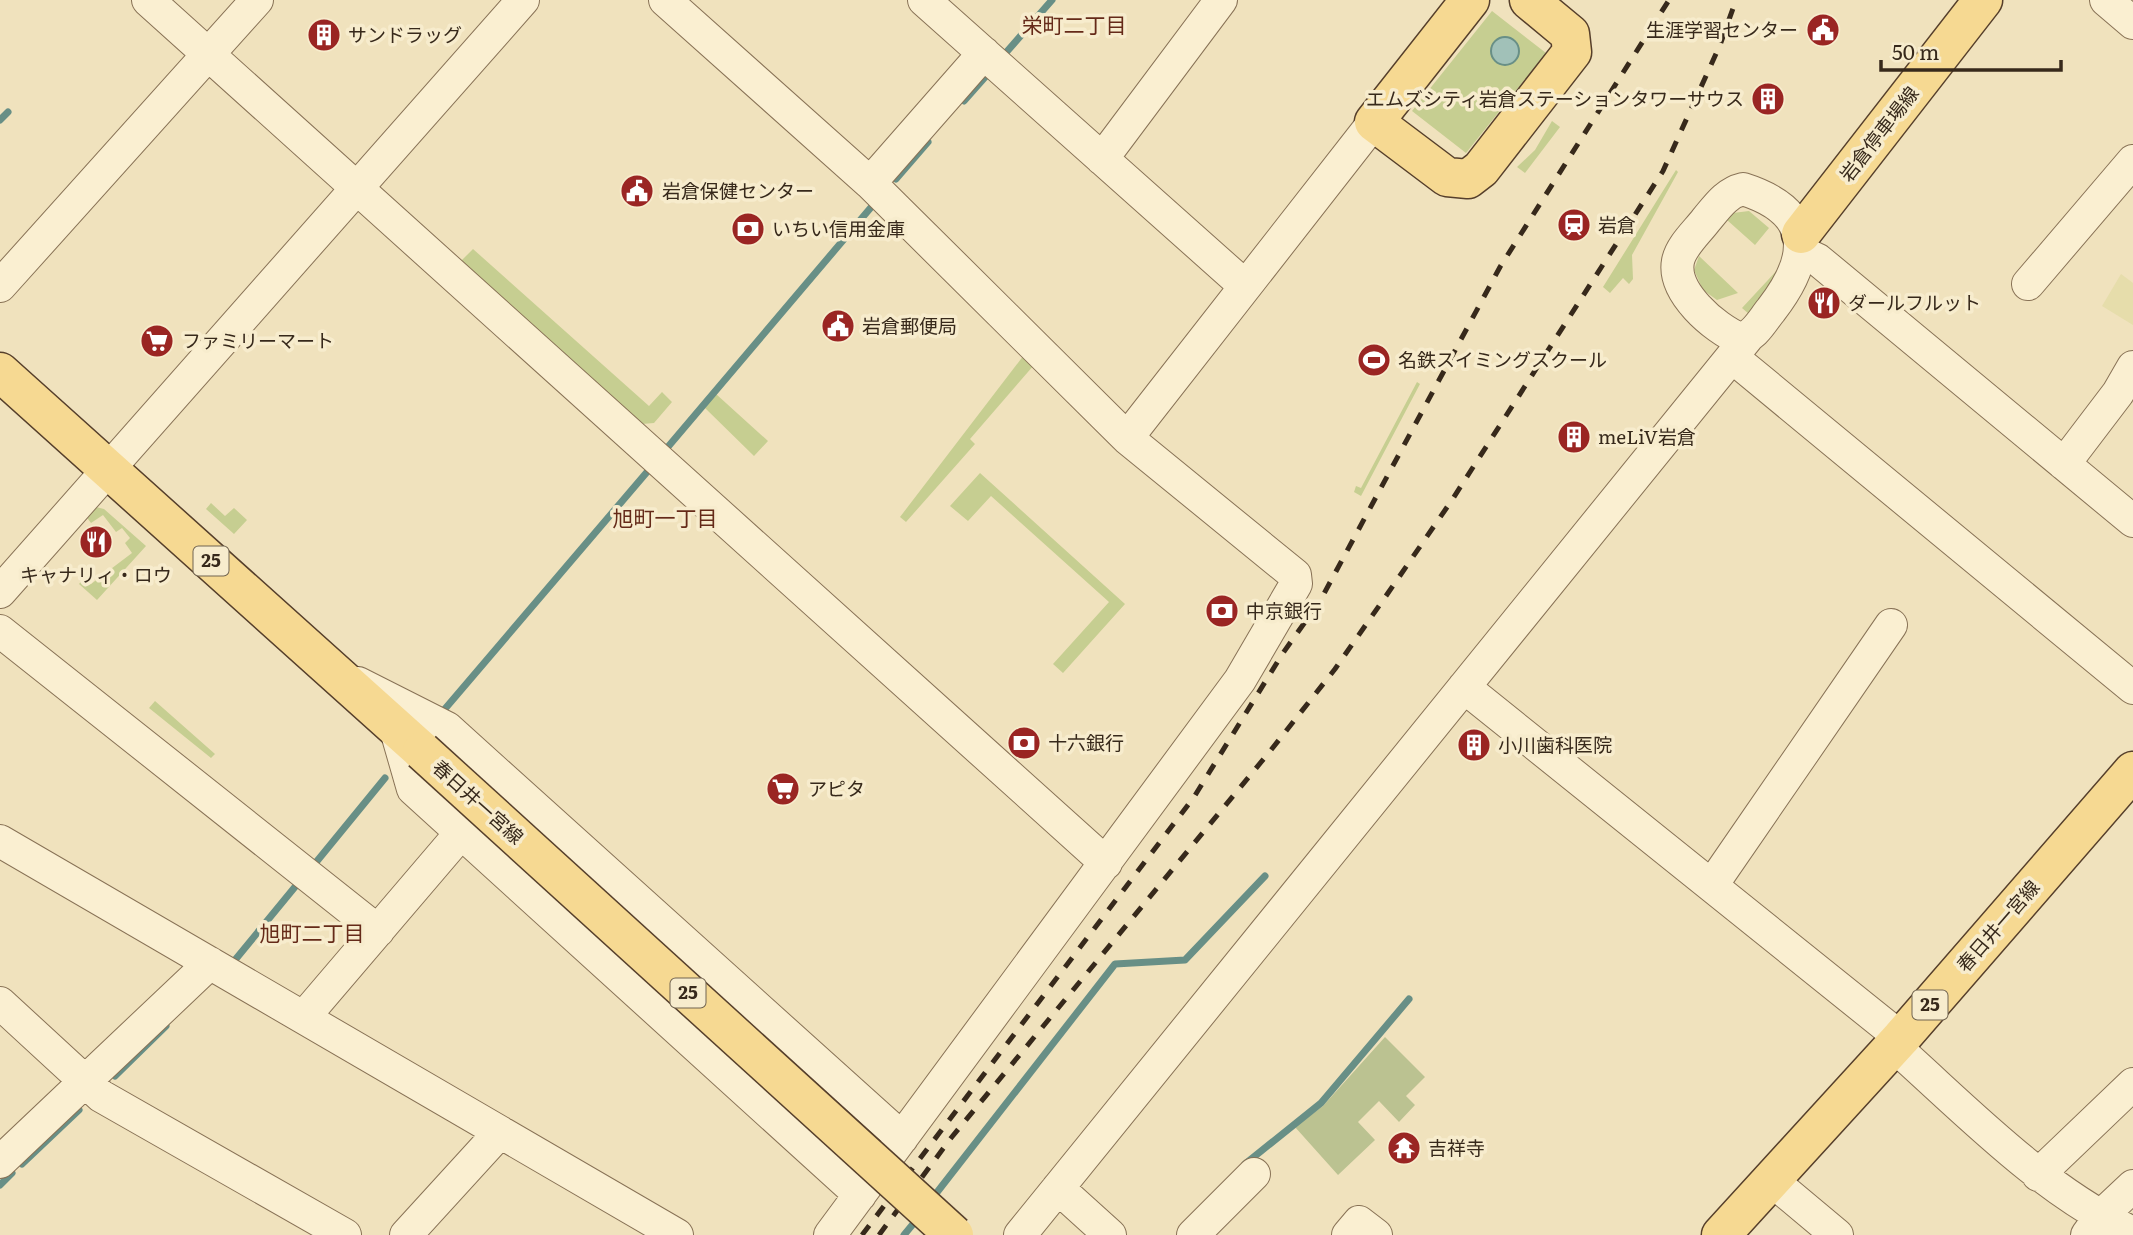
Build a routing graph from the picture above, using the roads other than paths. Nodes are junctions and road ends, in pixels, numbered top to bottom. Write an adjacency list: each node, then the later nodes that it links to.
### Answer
1 (148, 0): 13 (street)
2 (257, 0): 13 (street)
3 (523, 0): 18 (street)
4 (665, 0): 17 (street)
5 (923, 0): 12 (street)
6 (1470, 0): 14 (main road)
7 (1529, 0): 14 (main road)
8 (1983, 0): 19 (main road, 岩倉停車場線)
9 (2106, 0): 11 (street)
10 (1209, 5): 15 (street)
11 (2133, 23)
12 (984, 53): 15 (street); 17 (street)
13 (209, 54): 18 (street); 21 (street)
14 (1374, 122): 22 (street)
15 (1102, 159): 22 (street)
16 (2133, 160): 20 (street)
17 (870, 183): 26 (street)
18 (357, 188): 28 (street); 40 (street)
19 (1801, 243): 23 (street); 23 (street); 27 (street)
20 (2028, 284)
21 (0, 286)
22 (1245, 286): 26 (street)
23 (1740, 347): 34 (street); 35 (street)
24 (2133, 367): 27 (street)
25 (0, 372): 28 (main road, 春日井一宮線 / 25)
26 (1127, 438): 40 (street)
27 (2064, 464): 29 (street)
28 (108, 469): 30 (street); 33 (main road, 春日井一宮線 / 25)
29 (2133, 521)
30 (0, 592)
31 (1891, 625): 41 (street)
32 (0, 631): 42 (street)
33 (329, 668): 36 (main road, 春日井一宮線 / 25); 50 (street)
34 (1464, 687): 41 (street); 56 (street)
35 (2133, 688)
36 (409, 740): 38 (street); 64 (main road, 春日井一宮線 / 25, bridge)
37 (2133, 771): 46 (main road, 春日井一宮線 / 25)
38 (461, 833): 42 (street); 57 (street)
39 (0, 841): 43 (street)
40 (1106, 863): 50 (street)
41 (1712, 886): 46 (street)
42 (378, 931): 45 (street)
43 (210, 963): 45 (street); 47 (street)
44 (0, 1003): 47 (street)
45 (304, 1017): 49 (street)
46 (1897, 1042): 53 (street); 54 (main road, 春日井一宮線 / 25)
47 (84, 1083): 51 (street); 60 (street)
48 (2133, 1084): 53 (street)
49 (500, 1132): 61 (street); 62 (street)
50 (902, 1138): 57 (street)
51 (0, 1162)
52 (1254, 1174): 67 (street)
53 (2038, 1175): 58 (street)
54 (1770, 1179): 70 (main road, 春日井一宮線 / 25); 71 (street)
55 (2133, 1186): 58 (street)
56 (1058, 1188): 65 (street); 66 (street)
57 (860, 1195): 63 (street)
58 (2093, 1226): 59 (street)
59 (2133, 1233)
60 (345, 1235)
61 (406, 1235)
62 (677, 1235)
63 (830, 1235)
64 (954, 1235)
65 (1020, 1235)
66 (1110, 1235)
67 (1193, 1235)
68 (1348, 1235): 69 (street)
69 (1377, 1235)
70 (1721, 1235)
71 (1837, 1235)

